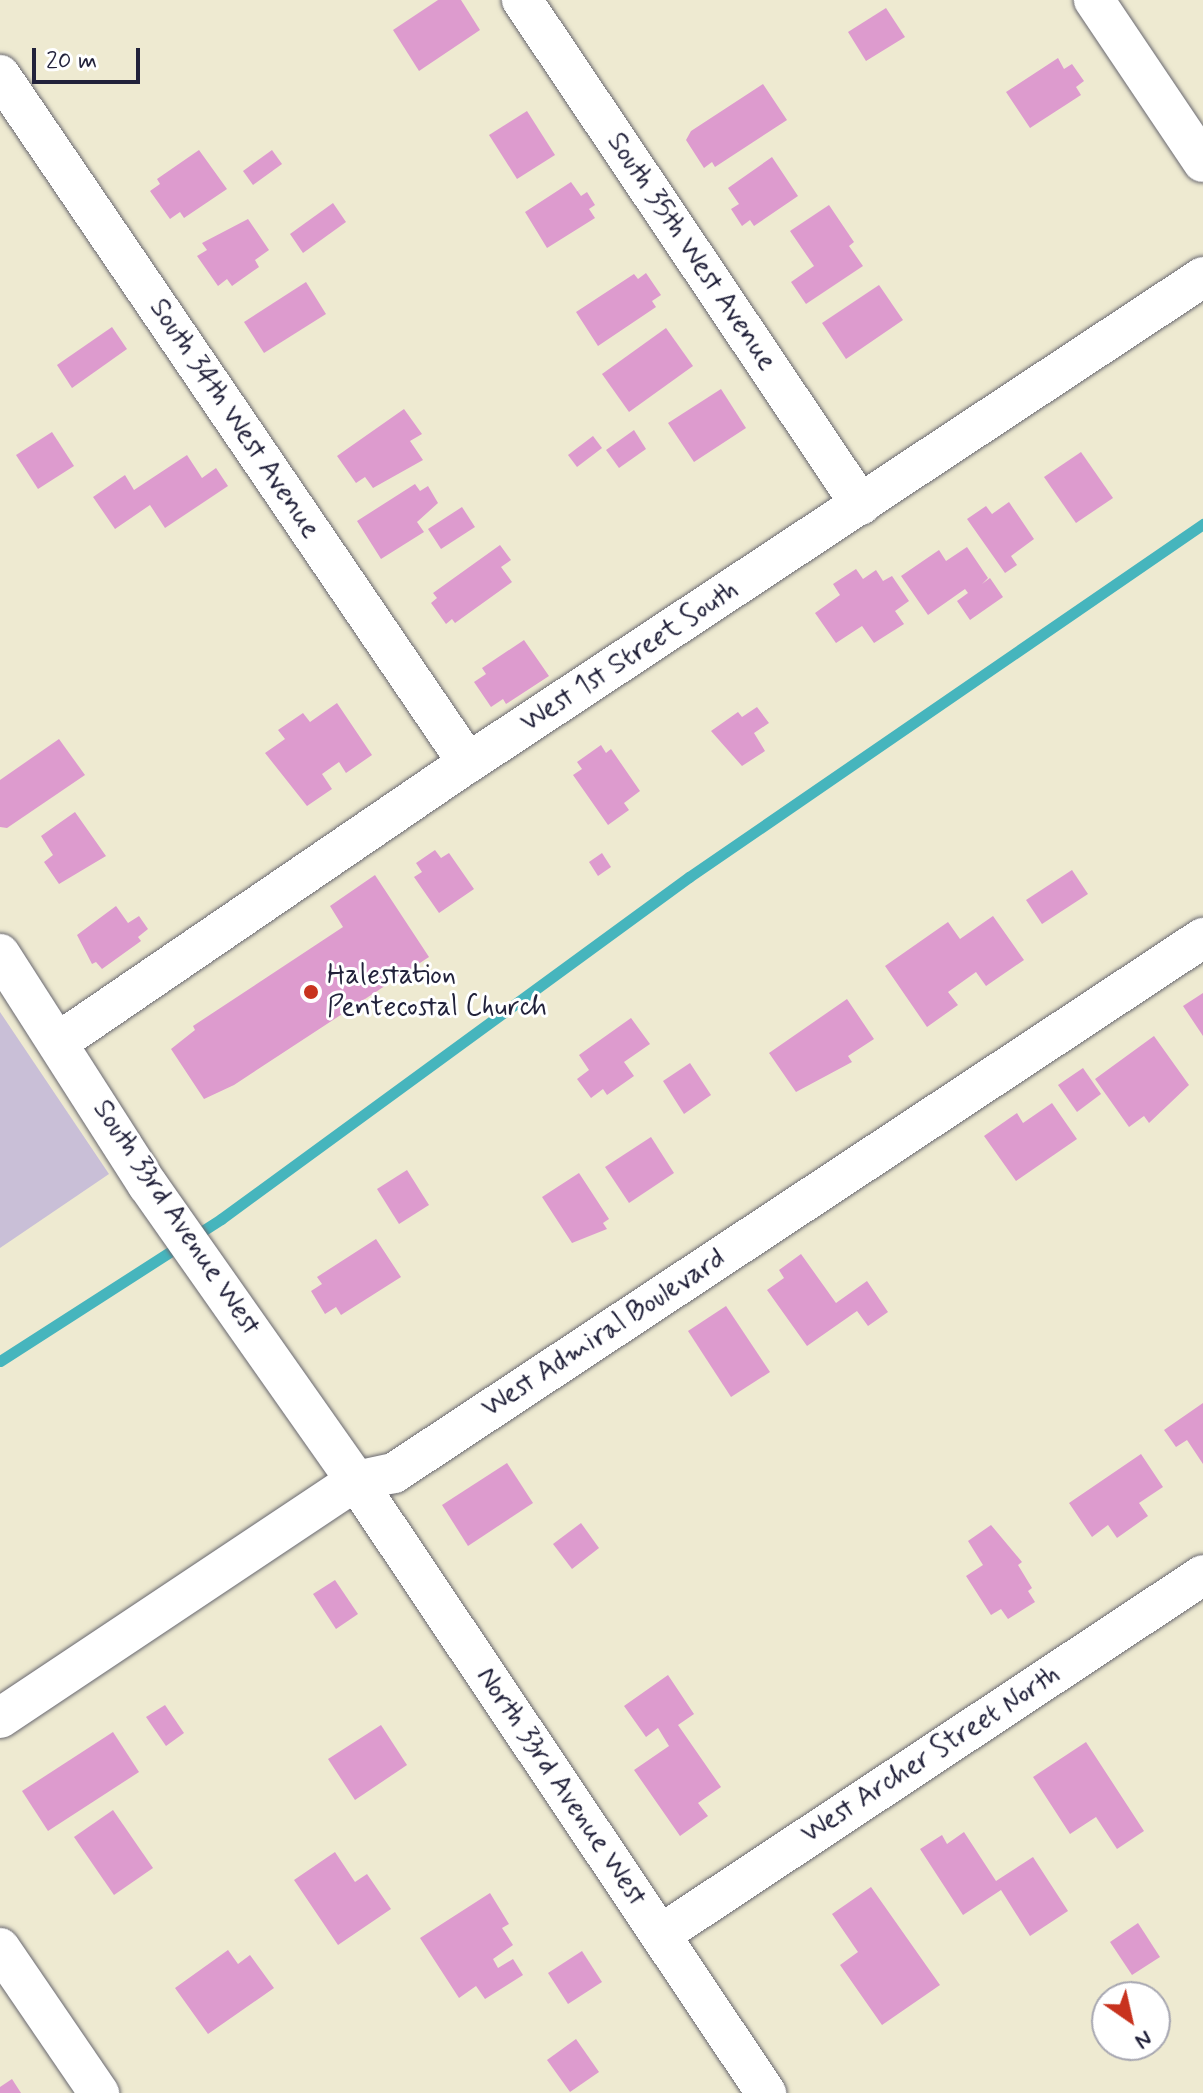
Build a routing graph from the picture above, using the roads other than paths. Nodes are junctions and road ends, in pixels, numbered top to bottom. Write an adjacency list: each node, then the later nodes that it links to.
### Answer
1 (522, 0): 6 (street, South 35th West Avenue)
2 (1094, 0): 4 (street)
3 (0, 75): 7 (street, South 34th West Avenue)
4 (1203, 162)
5 (1203, 277): 6 (street, West 1st Street South)
6 (861, 505): 7 (street, West 1st Street South)
7 (468, 763): 10 (street, West 1st Street South)
8 (1203, 938): 11 (street, West Admiral Boulevard)
9 (0, 954): 10 (street, South 33rd Avenue West)
10 (60, 1041): 11 (street, South 33rd Avenue West)
11 (356, 1481): 13 (street, West Admiral Boulevard); 14 (street, North 33rd Avenue West)
12 (1203, 1575): 14 (street, West Archer Street North)
13 (0, 1718)
14 (660, 1935): 17 (street, North 33rd Avenue West)
15 (0, 1948): 16 (street)
16 (99, 2093)
17 (766, 2093)

